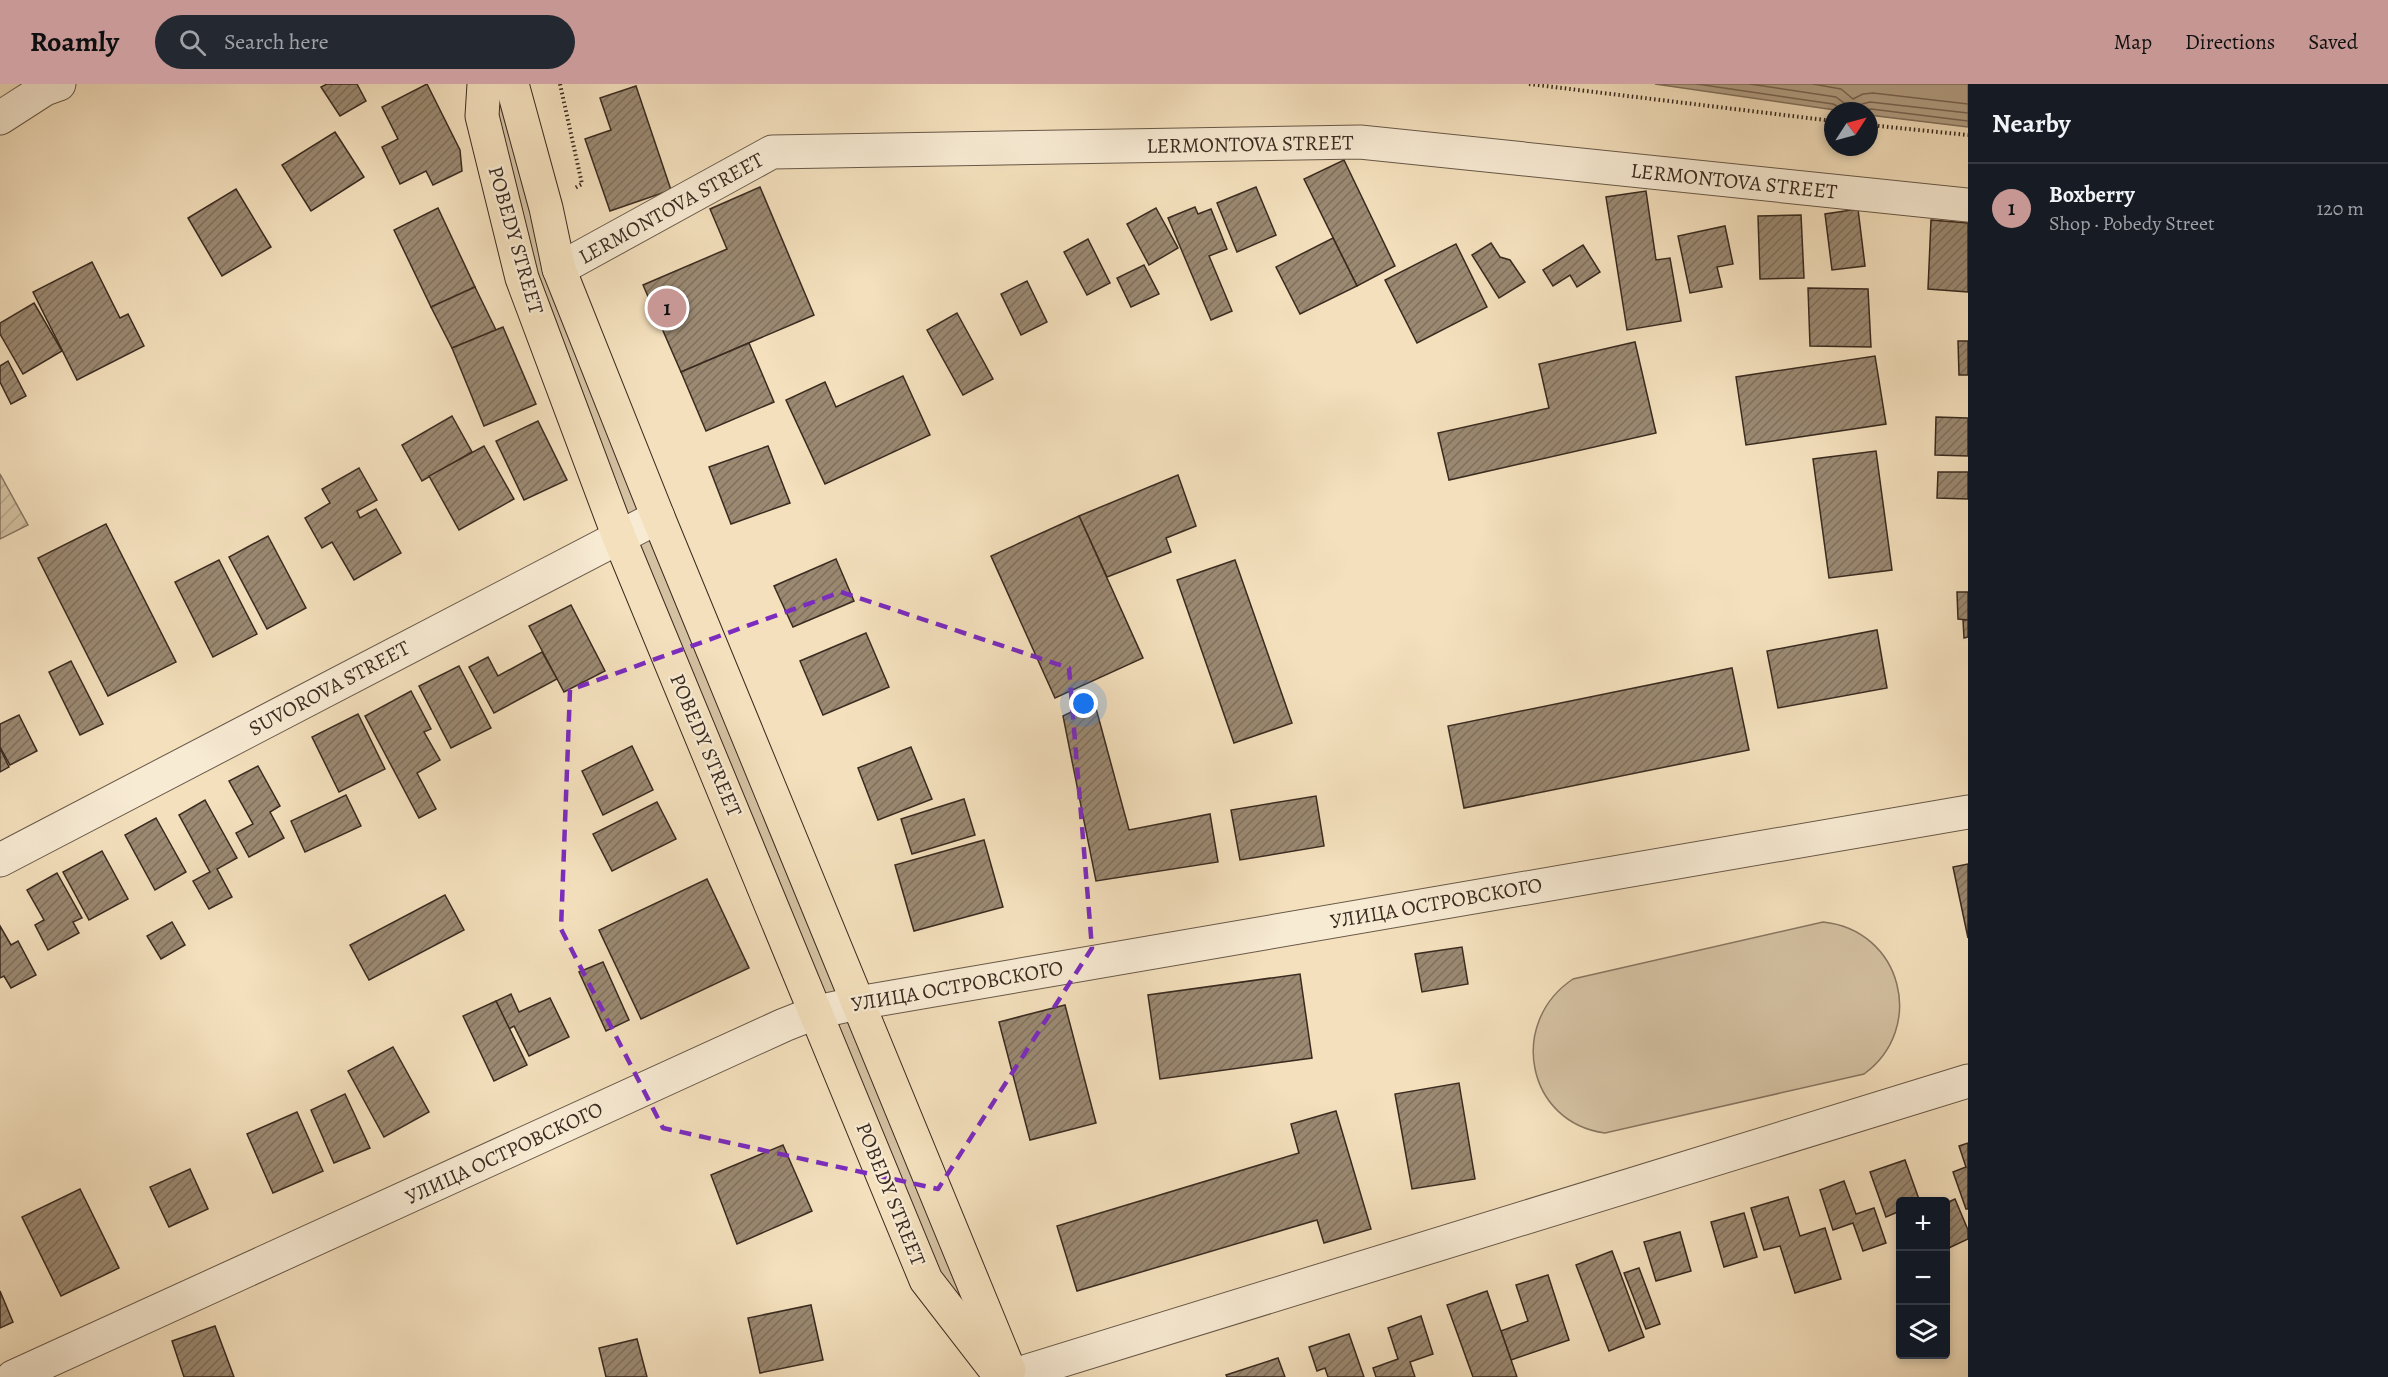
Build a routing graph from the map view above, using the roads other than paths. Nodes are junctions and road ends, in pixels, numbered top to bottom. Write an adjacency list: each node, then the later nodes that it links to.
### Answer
1 (59, 84): 4 (street)
2 (484, 84): 8 (main road, POBEDY STREET)
3 (512, 84): 6 (main road, POBEDY STREET)
4 (0, 118)
5 (1968, 205): 6 (street, LERMONTOVA STREET)
6 (559, 269): 7 (main road, POBEDY STREET)
7 (658, 517): 8 (street, SUVOROVA STREET); 11 (main road, POBEDY STREET)
8 (619, 537): 10 (street, SUVOROVA STREET); 12 (main road, POBEDY STREET)
9 (1968, 812): 11 (street, УЛИЦА ОСТРОВСКОГО)
10 (0, 860)
11 (858, 1003): 12 (street, УЛИЦА ОСТРОВСКОГО); 15 (main road, POBEDY STREET)
12 (817, 1012): 14 (street, УЛИЦА ОСТРОВСКОГО); 15 (main road, POBEDY STREET)
13 (1968, 1081): 15 (street)
14 (13, 1377)
15 (1008, 1377)

